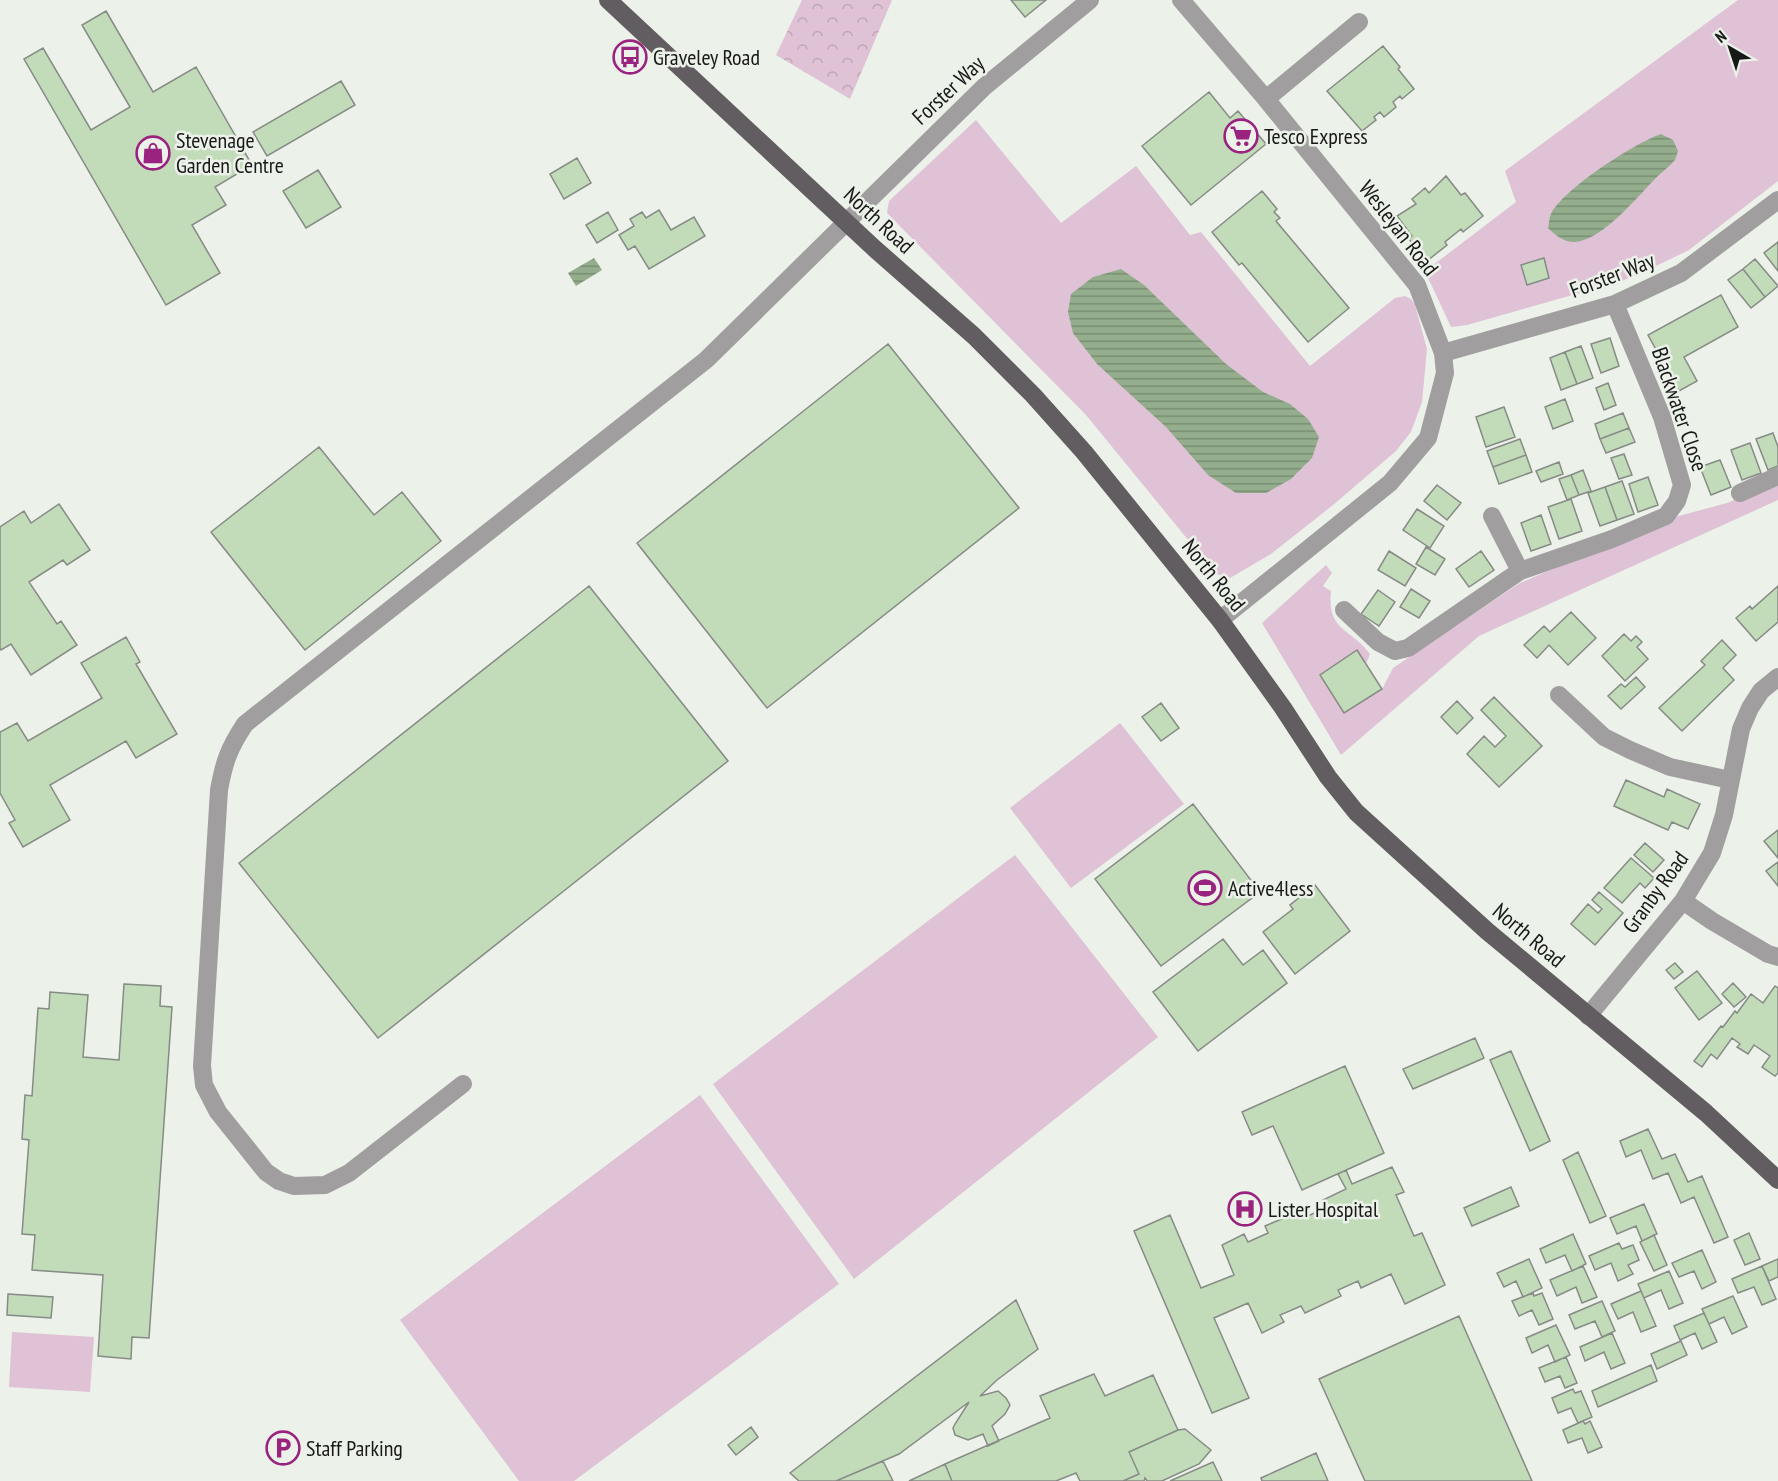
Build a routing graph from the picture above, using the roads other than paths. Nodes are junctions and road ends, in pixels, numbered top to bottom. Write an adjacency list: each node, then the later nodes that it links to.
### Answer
1 (608, 0): 7 (main road, North Road)
2 (1090, 0): 7 (street, Forster Way)
3 (1181, 0): 5 (street, Wesleyan Road)
4 (1359, 22): 5 (street)
5 (1266, 99): 9 (street, Wesleyan Road)
6 (1778, 200): 8 (street, Forster Way)
7 (845, 221): 15 (main road, North Road); 22 (street, Forster Way)
8 (1615, 304): 9 (street, Forster Way); 13 (street, Blackwater Close)
9 (1443, 353): 15 (street, Wesleyan Road)
10 (1778, 476): 11 (street)
11 (1740, 493)
12 (1492, 516): 13 (street)
13 (1520, 571): 14 (street, Blackwater Close)
14 (1344, 610)
15 (1220, 620): 21 (main road, North Road)
16 (1778, 677): 18 (street, Granby Road)
17 (1559, 695): 18 (street)
18 (1730, 780): 19 (street, Granby Road)
19 (1683, 901): 20 (street); 21 (street, Granby Road)
20 (1778, 957)
21 (1588, 1016): 23 (main road, North Road)
22 (463, 1084)
23 (1778, 1180)

